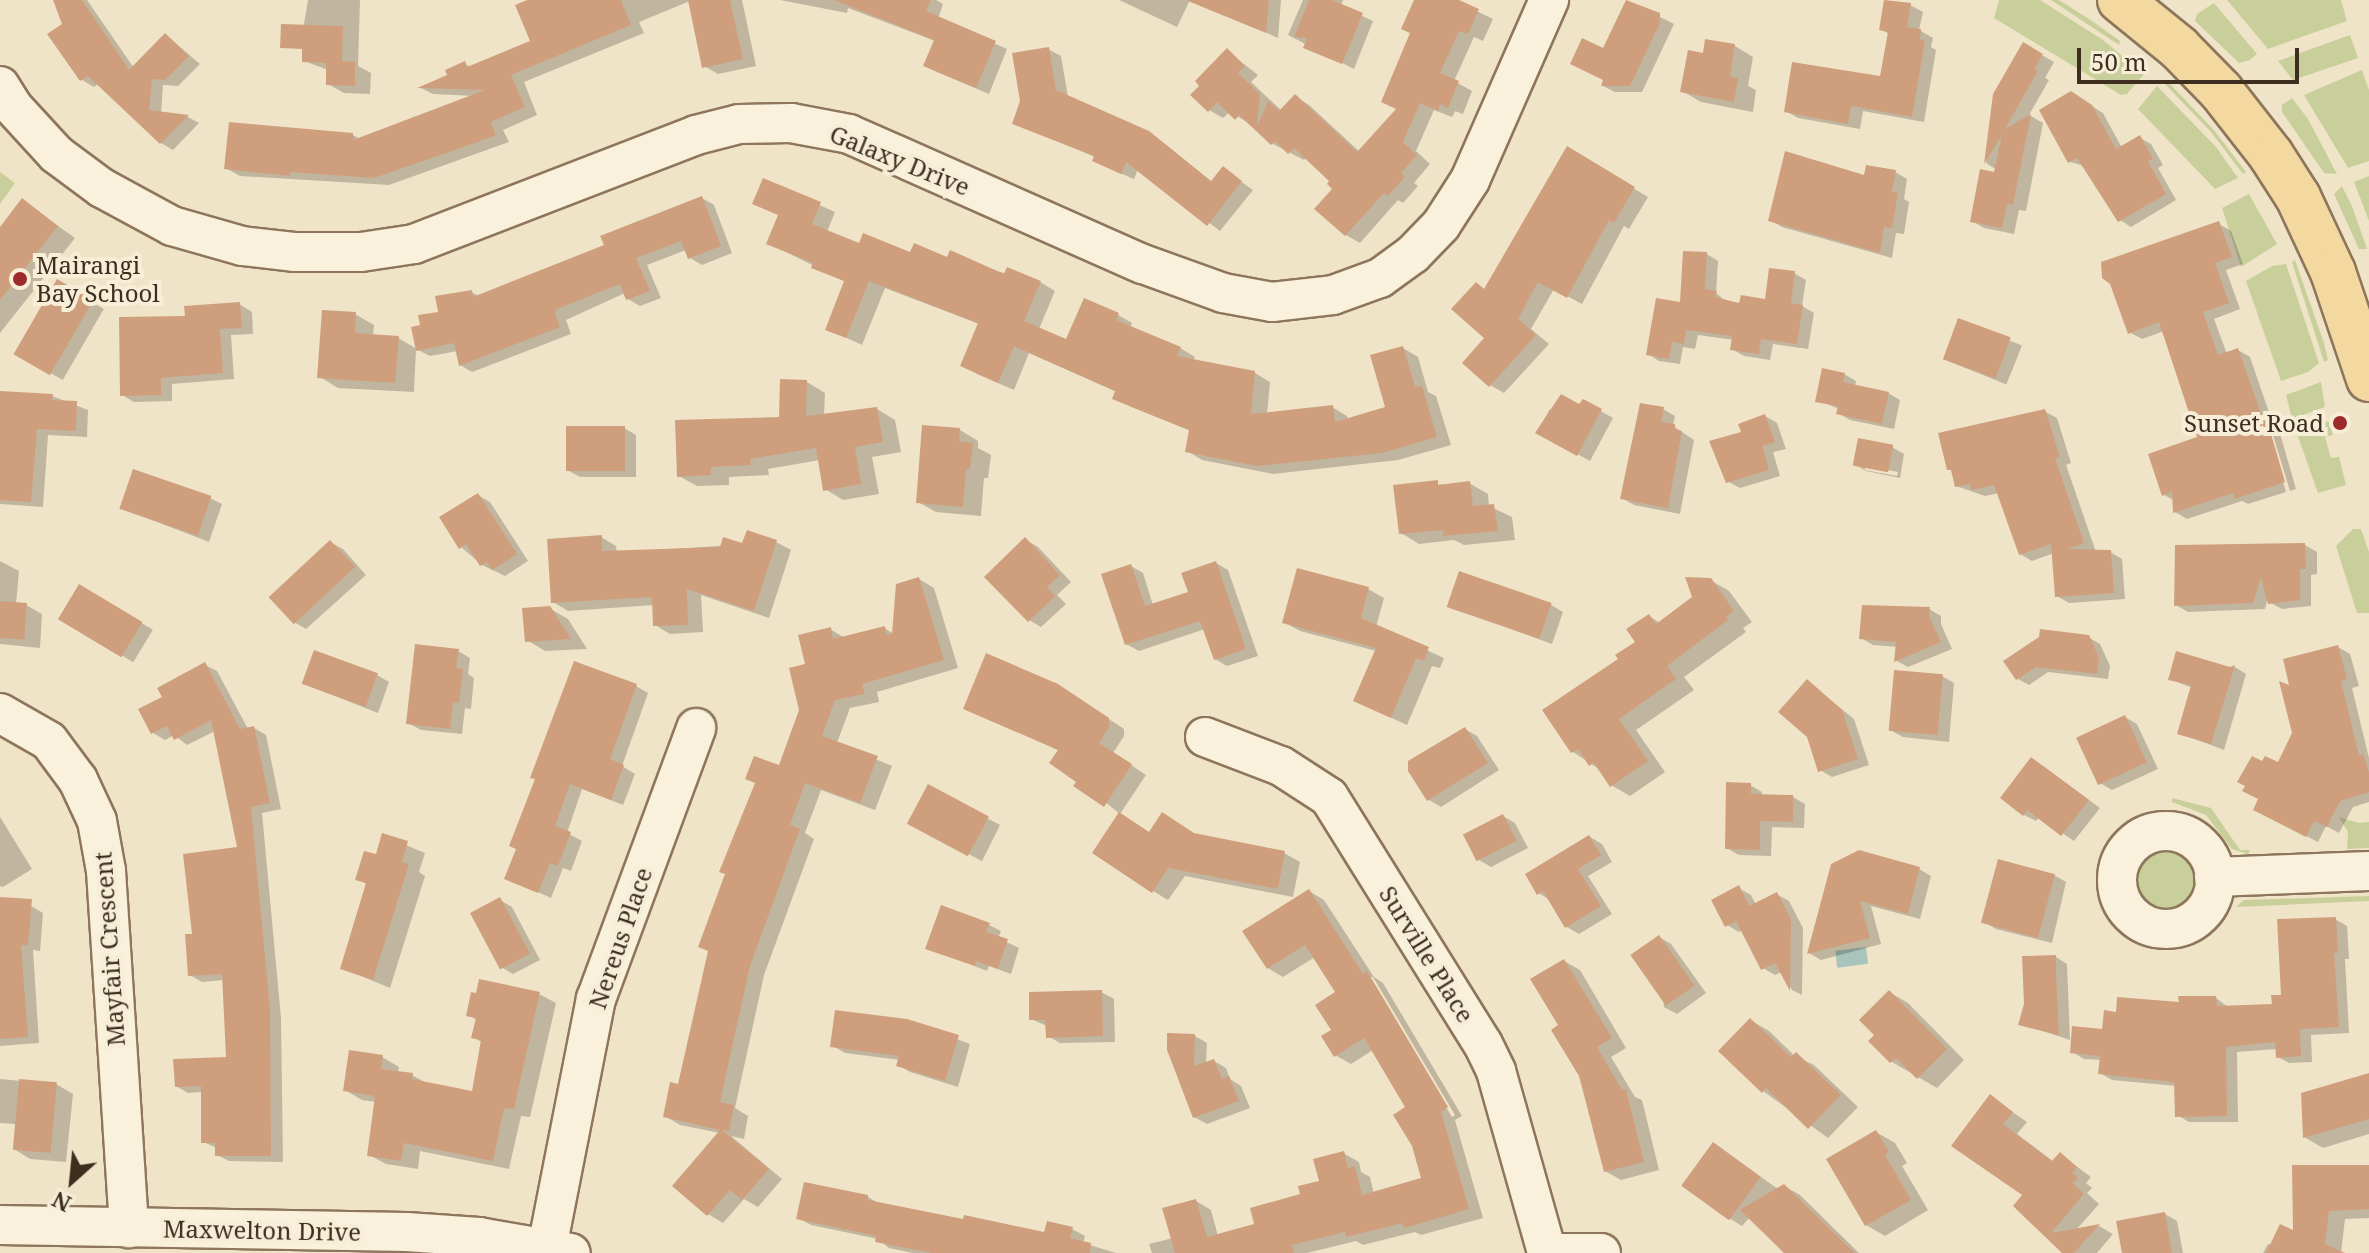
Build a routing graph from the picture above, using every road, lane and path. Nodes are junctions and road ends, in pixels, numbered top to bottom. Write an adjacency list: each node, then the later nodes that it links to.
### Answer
1 (1549, 0): 3 (street, Galaxy Drive)
2 (2120, 0): 4 (main road)
3 (0, 86)
4 (2369, 384)
5 (0, 713): 11 (street, Mayfair Crescent)
6 (696, 728): 13 (street, Nereus Place)
7 (1205, 737): 14 (street, Surville Place)
8 (2369, 871): 9 (street)
9 (2214, 877)
10 (0, 1225): 11 (street, Maxwelton Drive)
11 (129, 1228): 12 (street, Maxwelton Drive)
12 (478, 1245): 13 (street, Maxwelton Drive)
13 (559, 1250)
14 (1547, 1253)
15 (1559, 1253): 16 (street)
16 (1601, 1253)

